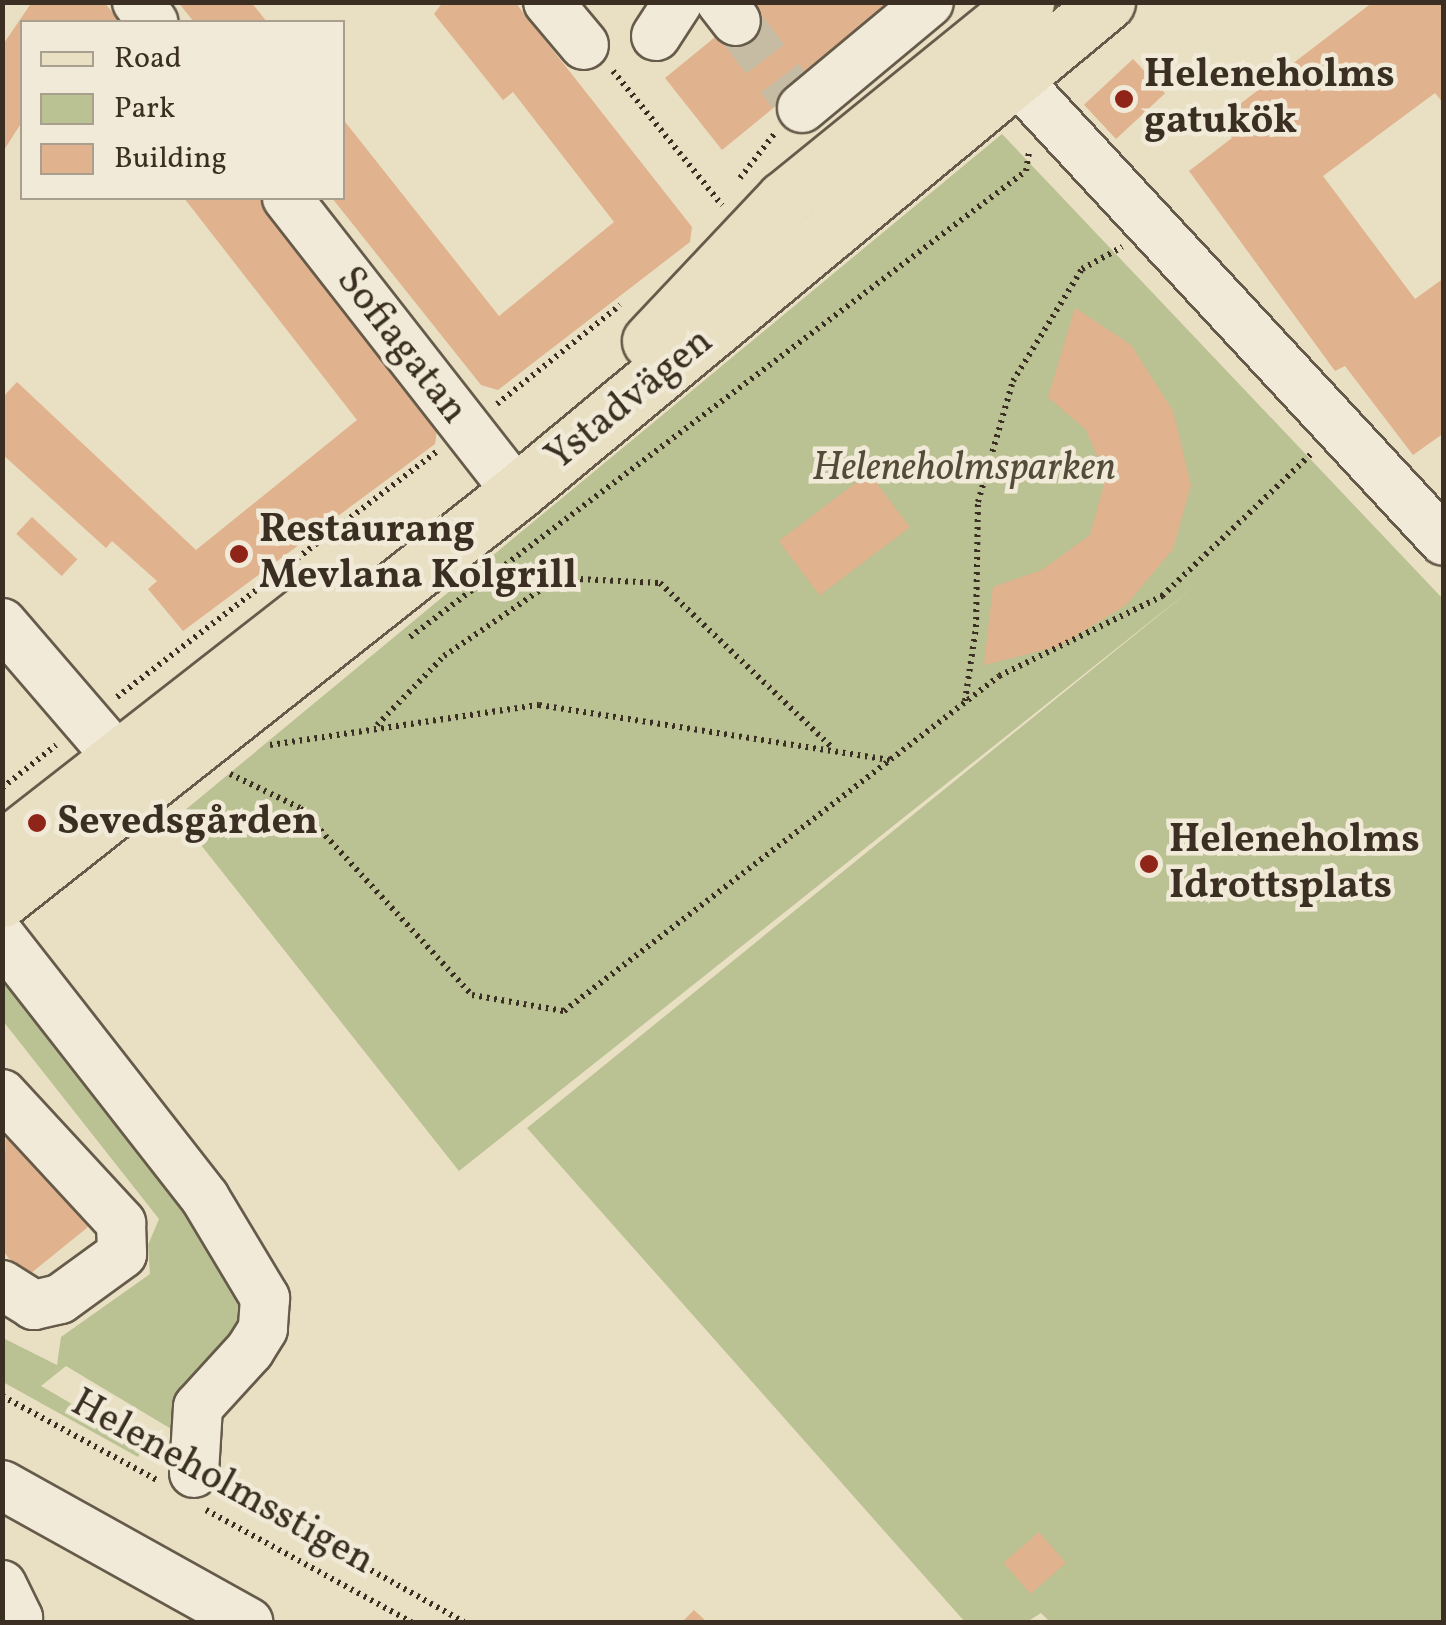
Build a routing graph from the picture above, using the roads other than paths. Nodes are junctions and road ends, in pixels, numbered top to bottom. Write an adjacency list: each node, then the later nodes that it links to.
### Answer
1 (548, 2): 5 (street)
2 (929, 2): 7 (street)
3 (1026, 2): 6 (main road, Ystadvägen)
4 (1108, 2): 6 (main road, Ystadvägen)
5 (584, 45)
6 (1010, 75): 7 (main road, Ystadvägen); 9 (main road, Ystadvägen); 10 (street)
7 (840, 155): 9 (main road, Ystadvägen)
8 (289, 200): 9 (street, Sofiagatan)
9 (492, 462): 12 (main road, Ystadvägen)
10 (1444, 541)
11 (2, 623): 12 (street)
12 (118, 753): 13 (main road, Ystadvägen); 14 (main road, Ystadvägen)
13 (2, 849)
14 (2, 899)
15 (2, 938): 19 (street)
16 (2, 1094): 17 (street)
17 (2, 1284)
18 (2, 1485): 22 (street)
19 (186, 1488)
20 (2, 1585): 21 (street)
21 (12, 1622)
22 (248, 1622)

